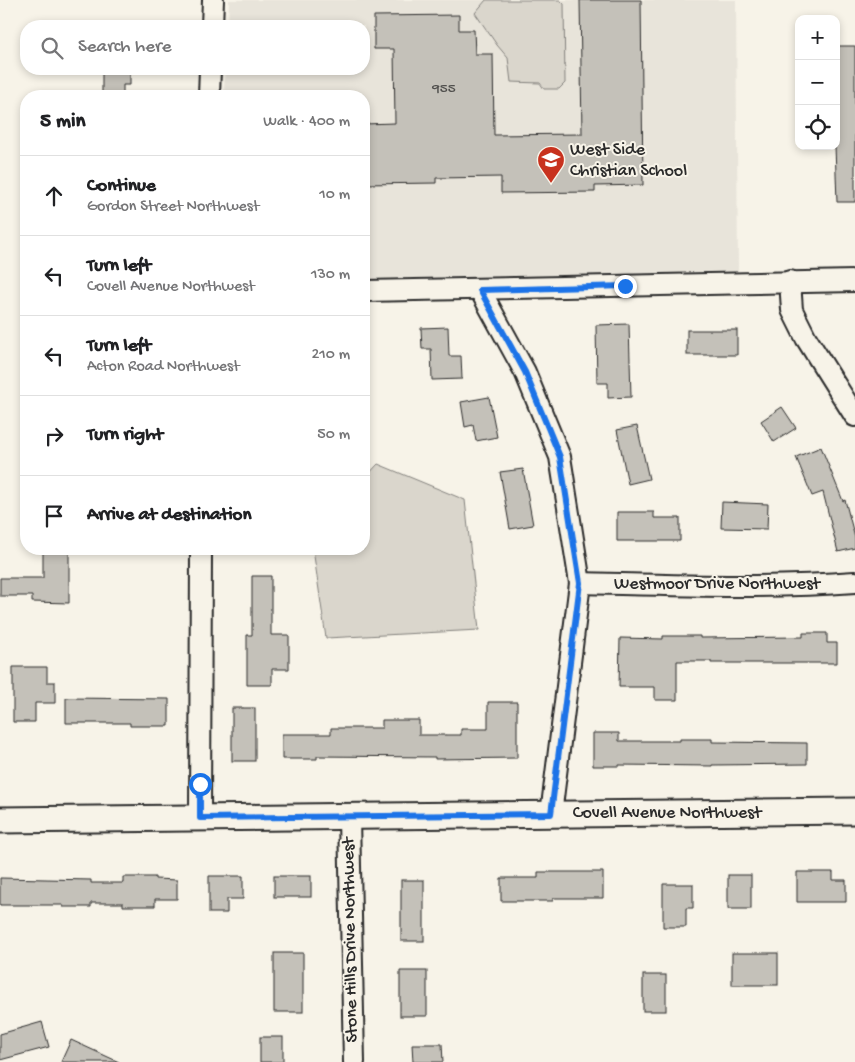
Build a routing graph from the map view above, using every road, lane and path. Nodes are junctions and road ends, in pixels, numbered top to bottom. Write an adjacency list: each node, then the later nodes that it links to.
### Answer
1 (213, 0): 2 (street)
2 (212, 20)
3 (210, 75): 4 (street)
4 (209, 90)
5 (790, 281): 6 (street); 7 (street); 9 (street)
6 (855, 281)
7 (480, 290): 8 (street); 12 (street)
8 (370, 292)
9 (855, 416)
10 (201, 555): 15 (street)
11 (855, 582): 12 (street, Westmoor Drive Northwest)
12 (580, 583): 14 (street)
13 (855, 811): 14 (street, Covell Avenue Northwest)
14 (551, 814): 16 (street, Covell Avenue Northwest)
15 (200, 818): 16 (street, Covell Avenue Northwest); 17 (street, Covell Avenue Northwest)
16 (349, 818): 18 (street, Stone Hills Drive Northwest)
17 (0, 820)
18 (354, 1062)

